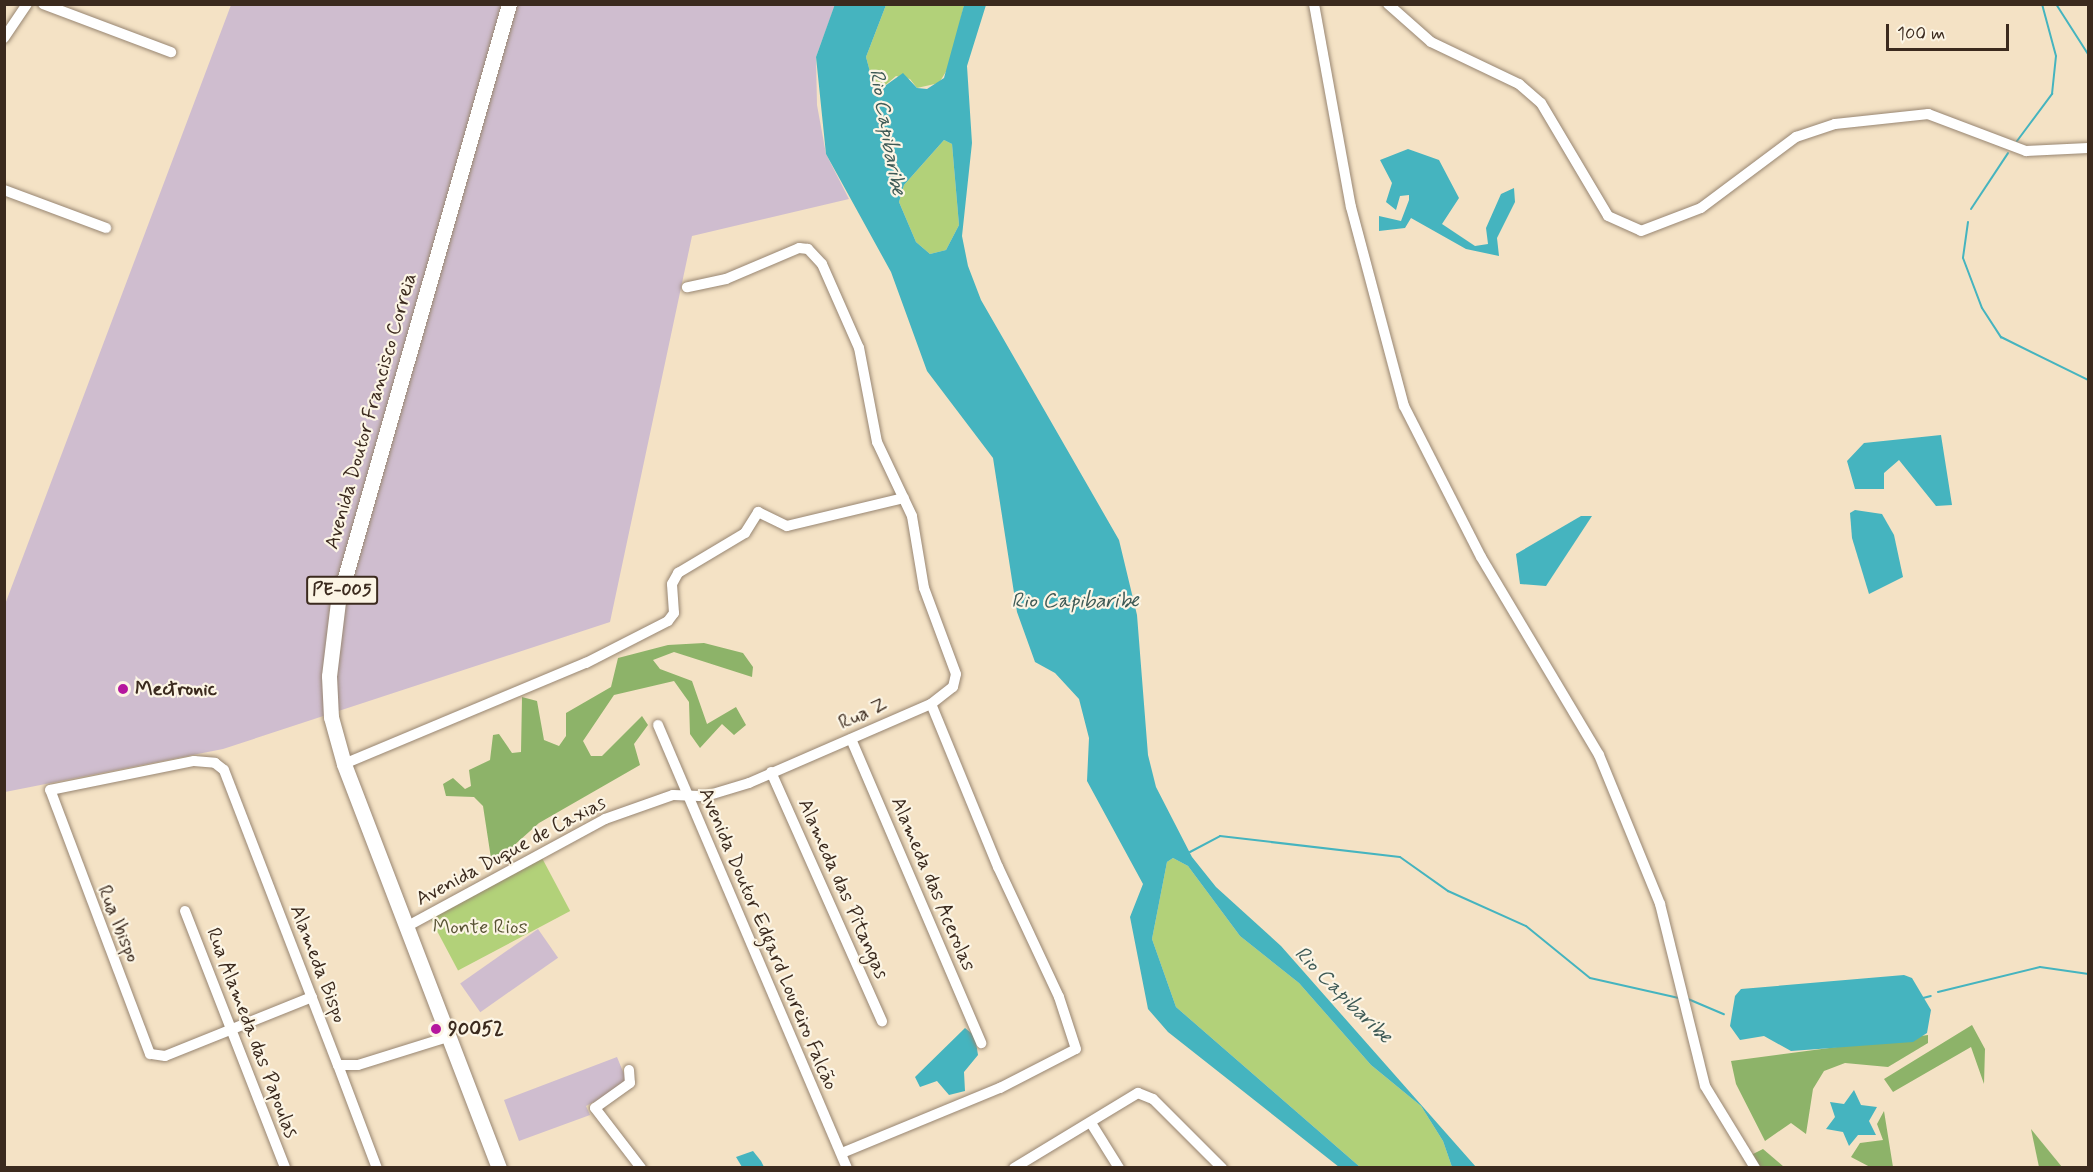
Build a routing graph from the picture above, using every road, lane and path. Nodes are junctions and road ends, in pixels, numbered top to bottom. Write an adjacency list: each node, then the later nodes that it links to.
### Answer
1 (27, 4): 6 (street)
2 (43, 4): 7 (street)
3 (509, 4): 16 (main road, Avenida Doutor Francisco Correia / PE-005)
4 (1314, 4): 39 (street)
5 (1388, 4): 8 (street)
6 (4, 38)
7 (171, 52)
8 (2088, 148)
9 (4, 190): 10 (street)
10 (106, 228)
11 (687, 287): 12 (street)
12 (904, 498): 13 (street, Rua Z); 16 (street)
13 (931, 704): 15 (street, Rua Z); 30 (street)
14 (658, 725): 18 (street, Avenida Doutor Edgard Loureiro Falcão)
15 (851, 739): 17 (street, Rua Z); 26 (street, Alameda das Acerolas)
16 (344, 764): 21 (main road, Avenida Doutor Francisco Correia / PE-005)
17 (771, 772): 18 (street, Avenida Duque de Caxias); 23 (street, Alameda das Pitangas)
18 (686, 794): 21 (street, Avenida Duque de Caxias); 30 (street, Avenida Doutor Edgard Loureiro Falcão)
19 (51, 800): 22 (street, Alameda Bispo); 24 (street, Rua Ibispo)
20 (185, 911): 24 (street, Rua Alameda das Papoulas)
21 (406, 927): 25 (main road, Avenida Doutor Francisco Correia / PE-005)
22 (312, 997): 24 (street); 27 (street, Alameda Bispo)
23 (882, 1020)
24 (231, 1028): 32 (street, Rua Alameda das Papoulas)
25 (448, 1036): 27 (street); 34 (main road, Avenida Doutor Francisco Correia / PE-005)
26 (981, 1042)
27 (338, 1065): 33 (street, Alameda Bispo)
28 (629, 1070): 35 (street)
29 (1091, 1123): 31 (street); 37 (street); 38 (street)
30 (842, 1153): 36 (street, Avenida Doutor Edgard Loureiro Falcão)
31 (1018, 1166)
32 (285, 1167)
33 (377, 1167)
34 (499, 1167)
35 (641, 1167)
36 (847, 1167)
37 (1119, 1167)
38 (1222, 1167)
39 (1755, 1167)

